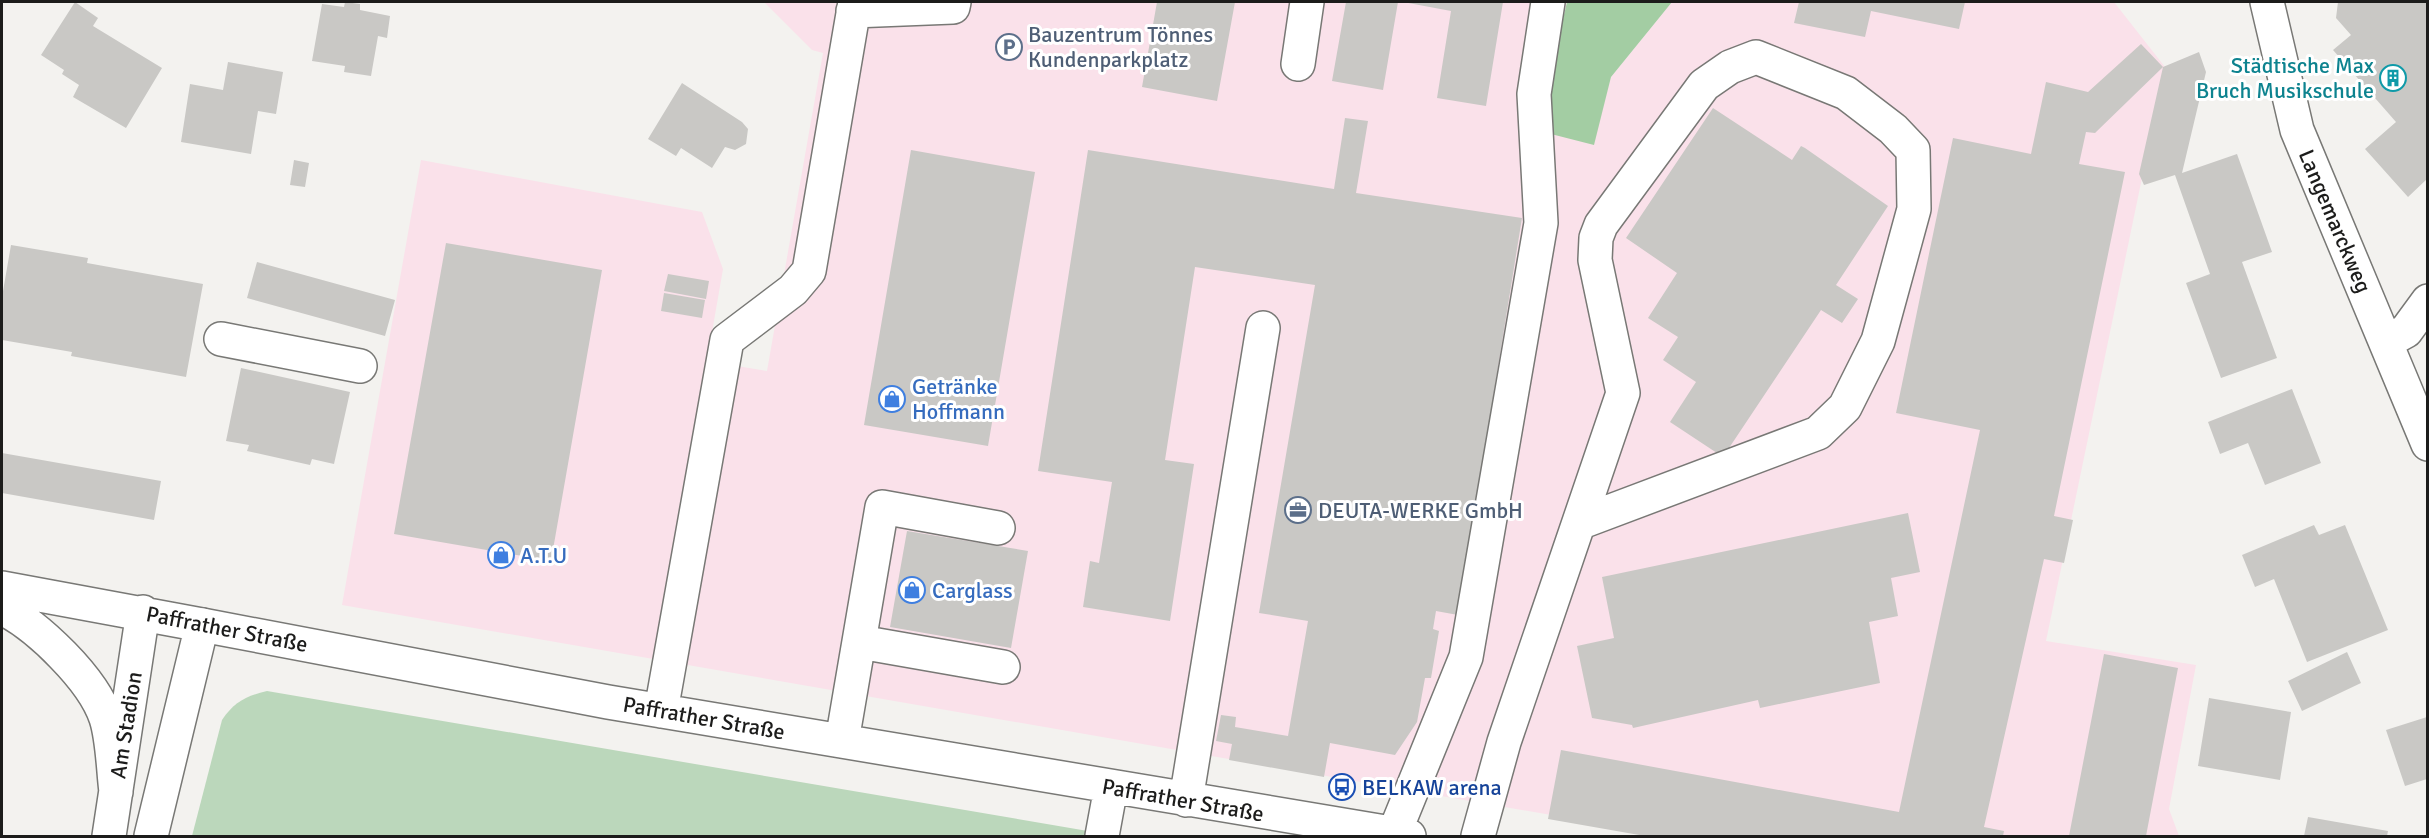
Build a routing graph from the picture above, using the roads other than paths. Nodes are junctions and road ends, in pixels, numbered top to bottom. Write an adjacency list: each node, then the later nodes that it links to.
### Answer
1 (954, 2): 5 (street)
2 (1307, 2): 6 (street)
3 (1548, 2): 26 (street)
4 (2267, 2): 10 (street, Langemarckweg)
5 (854, 6): 21 (street)
6 (1298, 64)
7 (2427, 301): 10 (street)
8 (1263, 328): 25 (street)
9 (221, 339): 11 (street)
10 (2386, 342): 12 (street, Langemarckweg)
11 (360, 366)
12 (2427, 437)
13 (1579, 522): 13 (street); 30 (street)
14 (998, 528): 19 (street)
15 (2, 588): 17 (street, Paffrather Straße)
16 (2, 608): 24 (street)
17 (143, 612): 18 (street, Paffrather Straße); 24 (street, Am Stadion)
18 (202, 625): 21 (street, Paffrather Straße); 28 (street, Am Stadion)
19 (860, 642): 20 (street); 22 (street)
20 (1003, 667)
21 (661, 711): 22 (street, Paffrather Straße)
22 (842, 741): 23 (street, Paffrather Straße)
23 (1111, 788): 25 (street, Paffrather Straße); 29 (street)
24 (116, 792): 27 (street, Am Stadion)
25 (1186, 800): 26 (street, Paffrather Straße)
26 (1402, 835)
27 (109, 837)
28 (152, 837)
29 (1102, 837)
30 (1478, 837)

